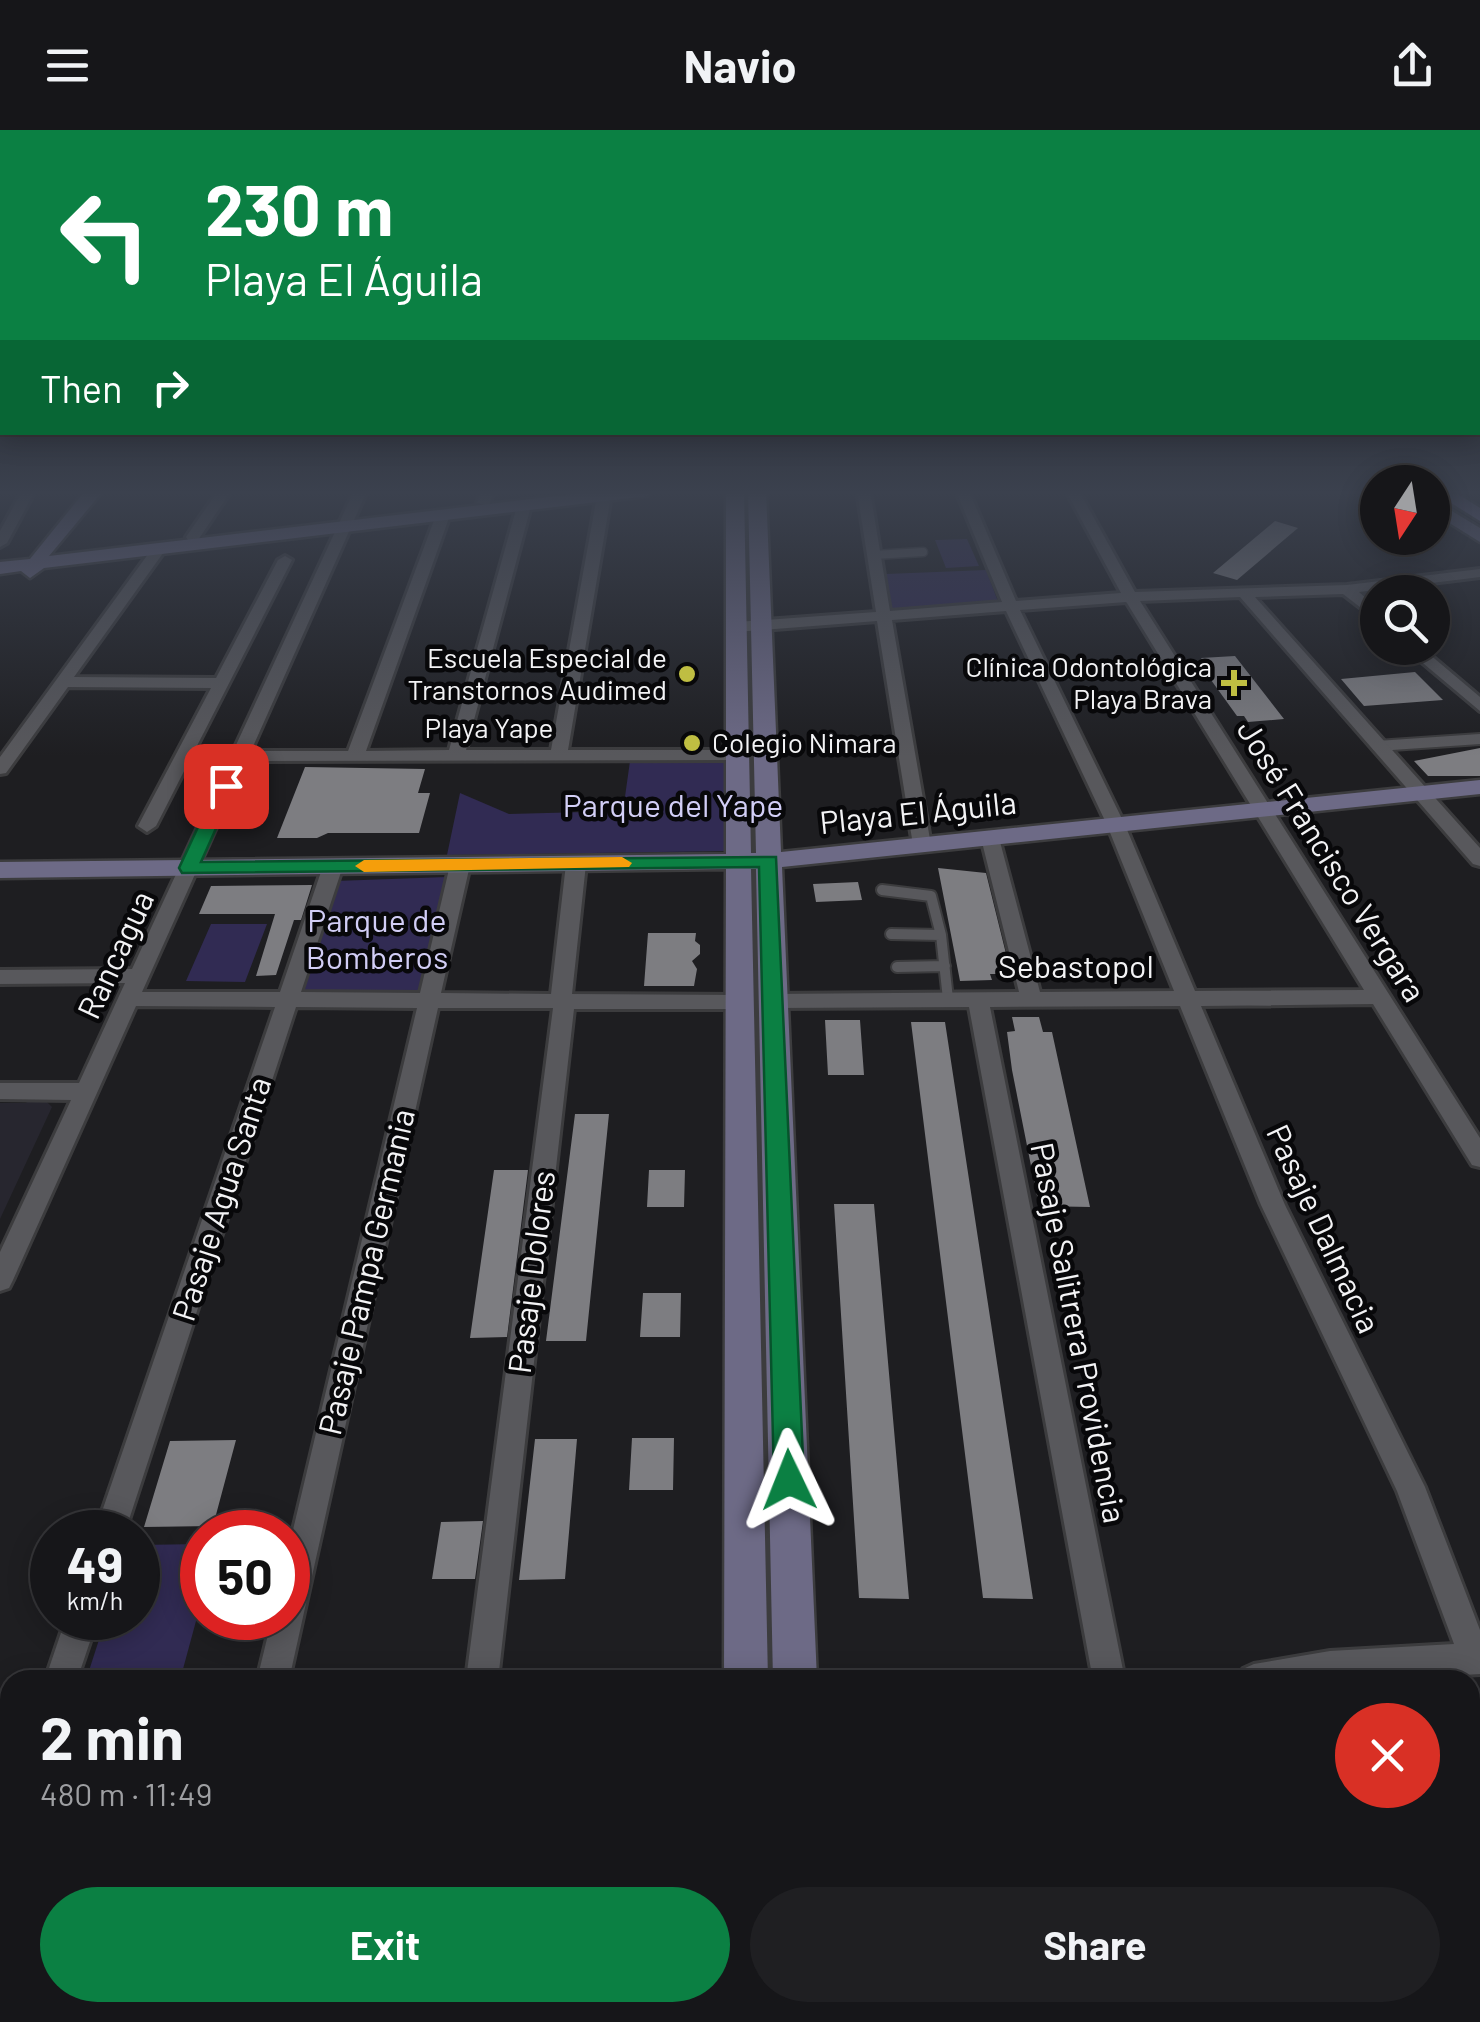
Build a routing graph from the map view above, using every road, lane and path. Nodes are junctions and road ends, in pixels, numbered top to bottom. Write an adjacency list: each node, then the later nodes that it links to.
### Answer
1 (137, 579): 21 (street)
2 (275, 579): 22 (street)
3 (321, 579): 29 (street, Rancagua)
4 (420, 579): 30 (street)
5 (504, 579): 27 (street)
6 (583, 579): 28 (street)
7 (744, 579): 19 (main road)
8 (751, 579): 19 (main road)
9 (878, 579): 18 (street)
10 (1000, 579): 17 (street, Pasaje Dalmacia)
11 (1121, 579): 15 (street, José Francisco Vergara)
12 (1427, 579): 13 (street)
13 (1346, 589): 14 (street); 16 (street)
14 (1244, 593): 15 (street); 25 (street)
15 (1131, 598): 17 (street); 34 (street, José Francisco Vergara)
16 (1360, 601)
17 (1011, 606): 18 (street); 35 (street, Pasaje Dalmacia)
18 (884, 616): 19 (street); 38 (street)
19 (748, 626): 26 (main road); 40 (main road)
20 (1432, 665): 23 (street)
21 (63, 682): 22 (street); 31 (street)
22 (221, 683): 36 (street)
23 (1480, 706)
24 (1480, 739): 25 (lane)
25 (1377, 746): 33 (street)
26 (737, 754): 28 (street, Playa Yape); 40 (main road)
27 (456, 755): 28 (street, Playa Yape); 30 (street, Playa Yape)
28 (559, 755)
29 (240, 756): 30 (street, Playa Yape); 44 (street, Rancagua)
30 (355, 756)
31 (0, 769)
32 (1480, 787): 33 (main road, Playa El Águila)
33 (1418, 793): 34 (main road, Playa El Águila); 39 (street)
34 (1263, 810): 35 (main road, Playa El Águila); 53 (street, José Francisco Vergara)
35 (1116, 825): 37 (main road, Playa El Águila); 54 (street, Pasaje Dalmacia)
36 (147, 826)
37 (990, 838): 38 (main road, Playa El Águila); 60 (street)
38 (922, 845): 40 (main road, Playa El Águila)
39 (1480, 860)
40 (754, 862): 41 (main road, Playa El Águila); 62 (main road); 63 (main road)
41 (576, 864): 42 (main road, Playa El Águila); 61 (street, Pasaje Dolores)
42 (460, 865): 43 (main road, Playa El Águila); 57 (street, Pasaje Pampa Germania)
43 (333, 866): 44 (main road, Playa El Águila); 56 (street, Pasaje Agua Santa)
44 (189, 868): 45 (main road, Playa El Águila); 51 (street, Rancagua)
45 (0, 870)
46 (882, 890): 48 (lane)
47 (891, 934): 48 (lane)
48 (941, 935): 49 (lane)
49 (945, 966): 50 (lane); 58 (lane)
50 (896, 968)
51 (139, 976): 52 (street); 55 (street, Rancagua)
52 (0, 977)
53 (1380, 997): 54 (street, Sebastopol); 66 (street, José Francisco Vergara)
54 (1185, 998): 60 (street, Sebastopol); 70 (street, Pasaje Dalmacia)
55 (129, 999): 56 (street); 65 (street, Rancagua)
56 (288, 1000): 57 (street); 68 (street, Pasaje Agua Santa)
57 (429, 1000): 61 (street); 72 (street, Pasaje Pampa Germania)
58 (948, 1000): 59 (street, Sebastopol); 62 (street, Sebastopol)
59 (978, 1000): 60 (street, Sebastopol); 76 (street, Pasaje Salitrera Providencia)
60 (1030, 1000)
61 (563, 1001): 63 (street); 73 (street, Pasaje Dolores)
62 (774, 1001): 75 (main road)
63 (740, 1002): 74 (main road)
64 (0, 1091): 65 (street)
65 (86, 1092): 67 (street, Rancagua)
66 (1480, 1158)
67 (0, 1280)
68 (117, 1510)
69 (75, 1640): 71 (street)
70 (1478, 1658): 77 (street)
71 (64, 1670)
72 (276, 1670)
73 (483, 1670)
74 (746, 1670)
75 (796, 1670)
76 (1108, 1670)
77 (1358, 1670)

